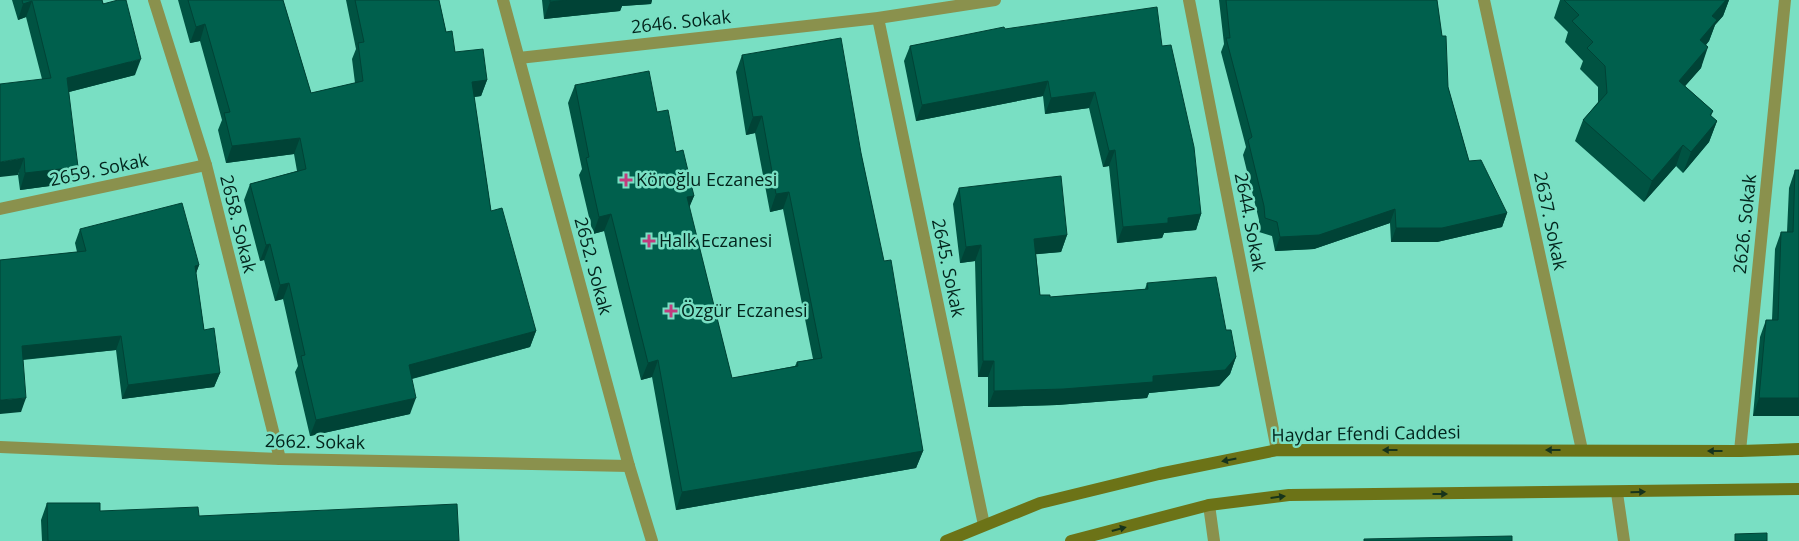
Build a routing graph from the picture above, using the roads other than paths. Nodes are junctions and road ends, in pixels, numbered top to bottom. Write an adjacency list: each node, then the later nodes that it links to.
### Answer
1 (154, 0): 9 (street, 2658. Sokak)
2 (503, 0): 8 (street, 2652. Sokak)
3 (995, 0): 7 (street, 2646. Sokak)
4 (1188, 0): 13 (street, 2644. Sokak)
5 (1484, 0): 14 (street, 2637. Sokak)
6 (1785, 0): 15 (street, 2626. Sokak)
7 (878, 18): 8 (street, 2646. Sokak); 21 (street, 2645. Sokak)
8 (519, 58): 17 (street, 2652. Sokak)
9 (206, 165): 10 (street, 2659. Sokak); 16 (street, 2658. Sokak)
10 (0, 210)
11 (0, 447): 16 (street, 2662. Sokak)
12 (1799, 448): 15 (main road, Haydar Efendi Caddesi)
13 (1277, 450): 14 (main road, Haydar Efendi Caddesi, one-way to 13); 21 (main road, Haydar Efendi Caddesi, one-way to 21)
14 (1582, 450): 15 (main road, Haydar Efendi Caddesi, one-way to 14)
15 (1740, 451)
16 (280, 459): 17 (street, 2662. Sokak)
17 (628, 466): 22 (street, 2652. Sokak)
18 (1799, 489): 19 (main road, one-way to 18)
19 (1617, 493): 20 (main road, one-way to 19); 26 (street)
20 (1209, 505): 24 (main road, one-way to 20); 25 (street)
21 (984, 525): 23 (main road, Haydar Efendi Caddesi)
22 (652, 541)
23 (946, 541)
24 (1072, 541)
25 (1214, 541)
26 (1624, 541)

